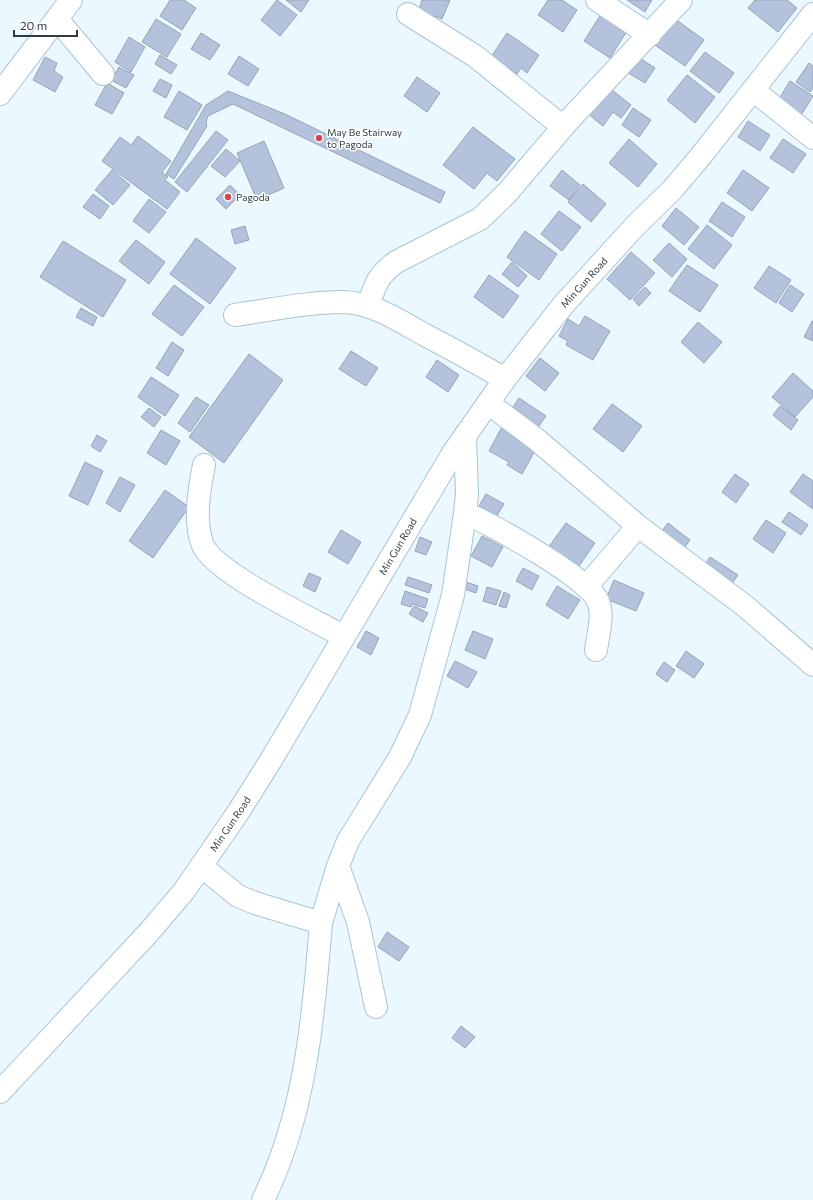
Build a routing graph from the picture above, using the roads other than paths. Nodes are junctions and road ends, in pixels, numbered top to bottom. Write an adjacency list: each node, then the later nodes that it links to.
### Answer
1 (71, 0): 6 (street)
2 (597, 0): 7 (street)
3 (675, 2): 7 (street)
4 (408, 14): 11 (street)
5 (813, 14): 9 (street, Min Gun Road)
6 (57, 19): 8 (street); 10 (street)
7 (650, 35): 11 (street)
8 (103, 74)
9 (753, 90): 12 (street); 15 (street, Min Gun Road)
10 (0, 94)
11 (563, 128): 13 (street)
12 (813, 138)
13 (368, 307): 14 (street); 15 (street)
14 (235, 316)
15 (505, 379): 16 (street, Min Gun Road)
16 (488, 403): 17 (street, Min Gun Road); 20 (street)
17 (466, 436): 19 (street); 22 (street, Min Gun Road)
18 (204, 465): 22 (street)
19 (465, 513): 21 (street); 26 (street)
20 (638, 526): 21 (street); 24 (street)
21 (586, 587): 23 (street)
22 (343, 636): 25 (street, Min Gun Road)
23 (596, 650)
24 (813, 665)
25 (200, 866): 27 (street); 29 (street, Min Gun Road)
26 (338, 866): 27 (street); 28 (street)
27 (321, 923): 30 (street)
28 (376, 1007)
29 (0, 1092)
30 (263, 1200)

